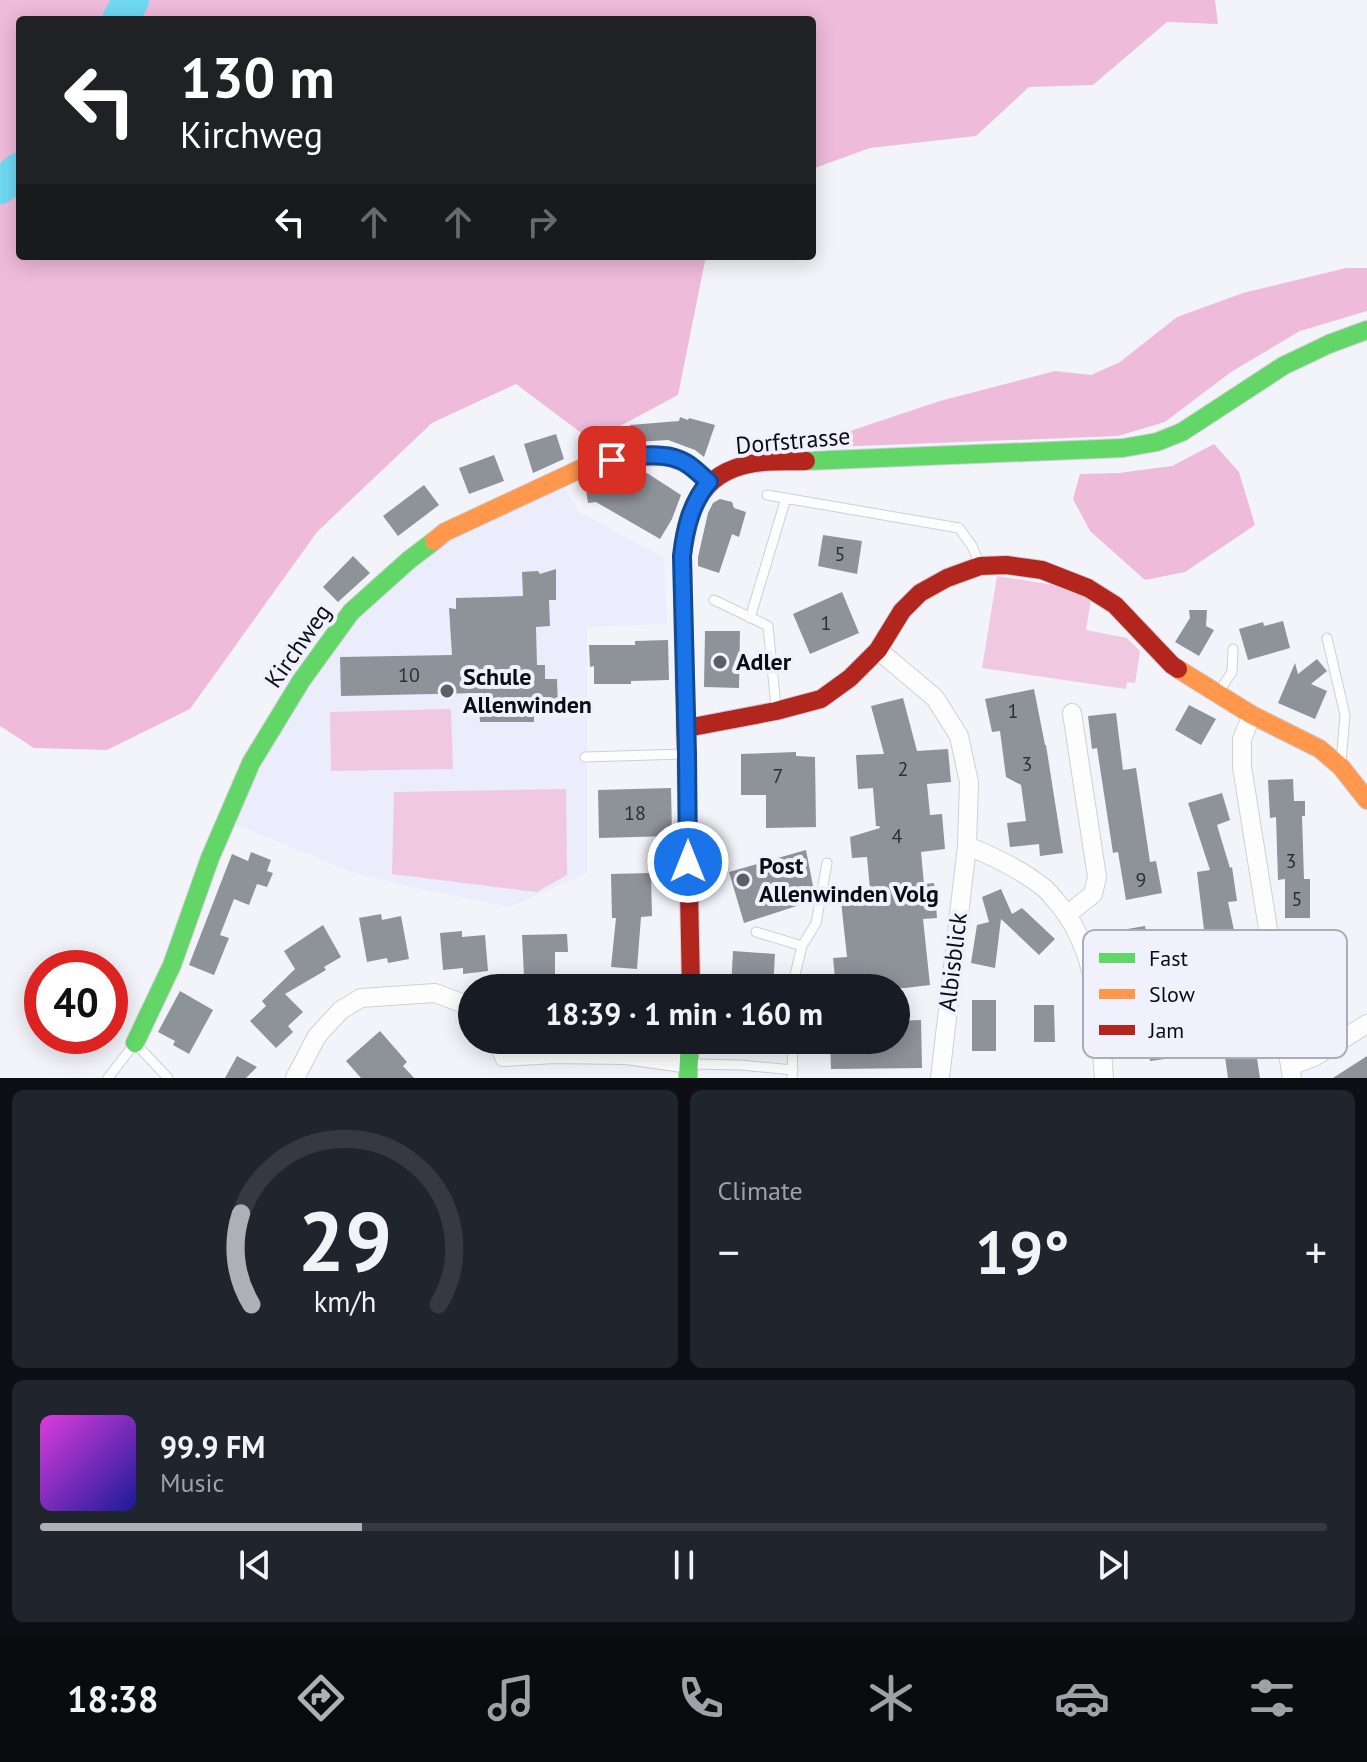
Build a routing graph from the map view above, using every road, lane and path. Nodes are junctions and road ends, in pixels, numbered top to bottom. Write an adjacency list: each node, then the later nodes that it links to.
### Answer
1 (1367, 330): 2 (street, Dorfstrasse)
2 (709, 482): 15 (street, Dorfstrasse); 32 (street, Kirchweg)
3 (767, 495): 4 (lane)
4 (786, 498): 5 (lane); 7 (lane)
5 (980, 566): 10 (street); 11 (street)
6 (714, 600): 7 (lane)
7 (750, 618): 12 (lane)
8 (1327, 638): 18 (lane)
9 (1233, 649): 11 (lane)
10 (878, 650): 12 (street); 20 (street, Albisblick)
11 (1218, 693): 14 (street)
12 (776, 711): 15 (street)
13 (1072, 713): 22 (street)
14 (1252, 715): 18 (street); 23 (street)
15 (687, 728): 16 (street, Dorfstrasse)
16 (687, 754): 17 (lane); 27 (street, Dorfstrasse)
17 (585, 757)
18 (1341, 767): 19 (street)
19 (1367, 800)
20 (967, 846): 22 (street); 44 (street, Albisblick)
21 (827, 863): 26 (lane)
22 (1068, 914): 25 (street)
23 (1268, 930)
24 (756, 932): 26 (lane)
25 (1083, 945)
26 (802, 946): 28 (lane)
27 (691, 974)
28 (795, 974)
29 (458, 1002): 43 (street)
30 (1367, 1024): 31 (street)
31 (1347, 1036)
32 (135, 1043): 41 (lane, Kirchweg); 42 (lane)
33 (503, 1054): 34 (street)
34 (554, 1054)
35 (554, 1054): 38 (street)
36 (1102, 1058): 45 (street)
37 (1312, 1058): 39 (street)
38 (689, 1071): 40 (lane)
39 (1291, 1072)
40 (793, 1074)
41 (108, 1078)
42 (168, 1078)
43 (295, 1078)
44 (940, 1078)
45 (1104, 1078)

